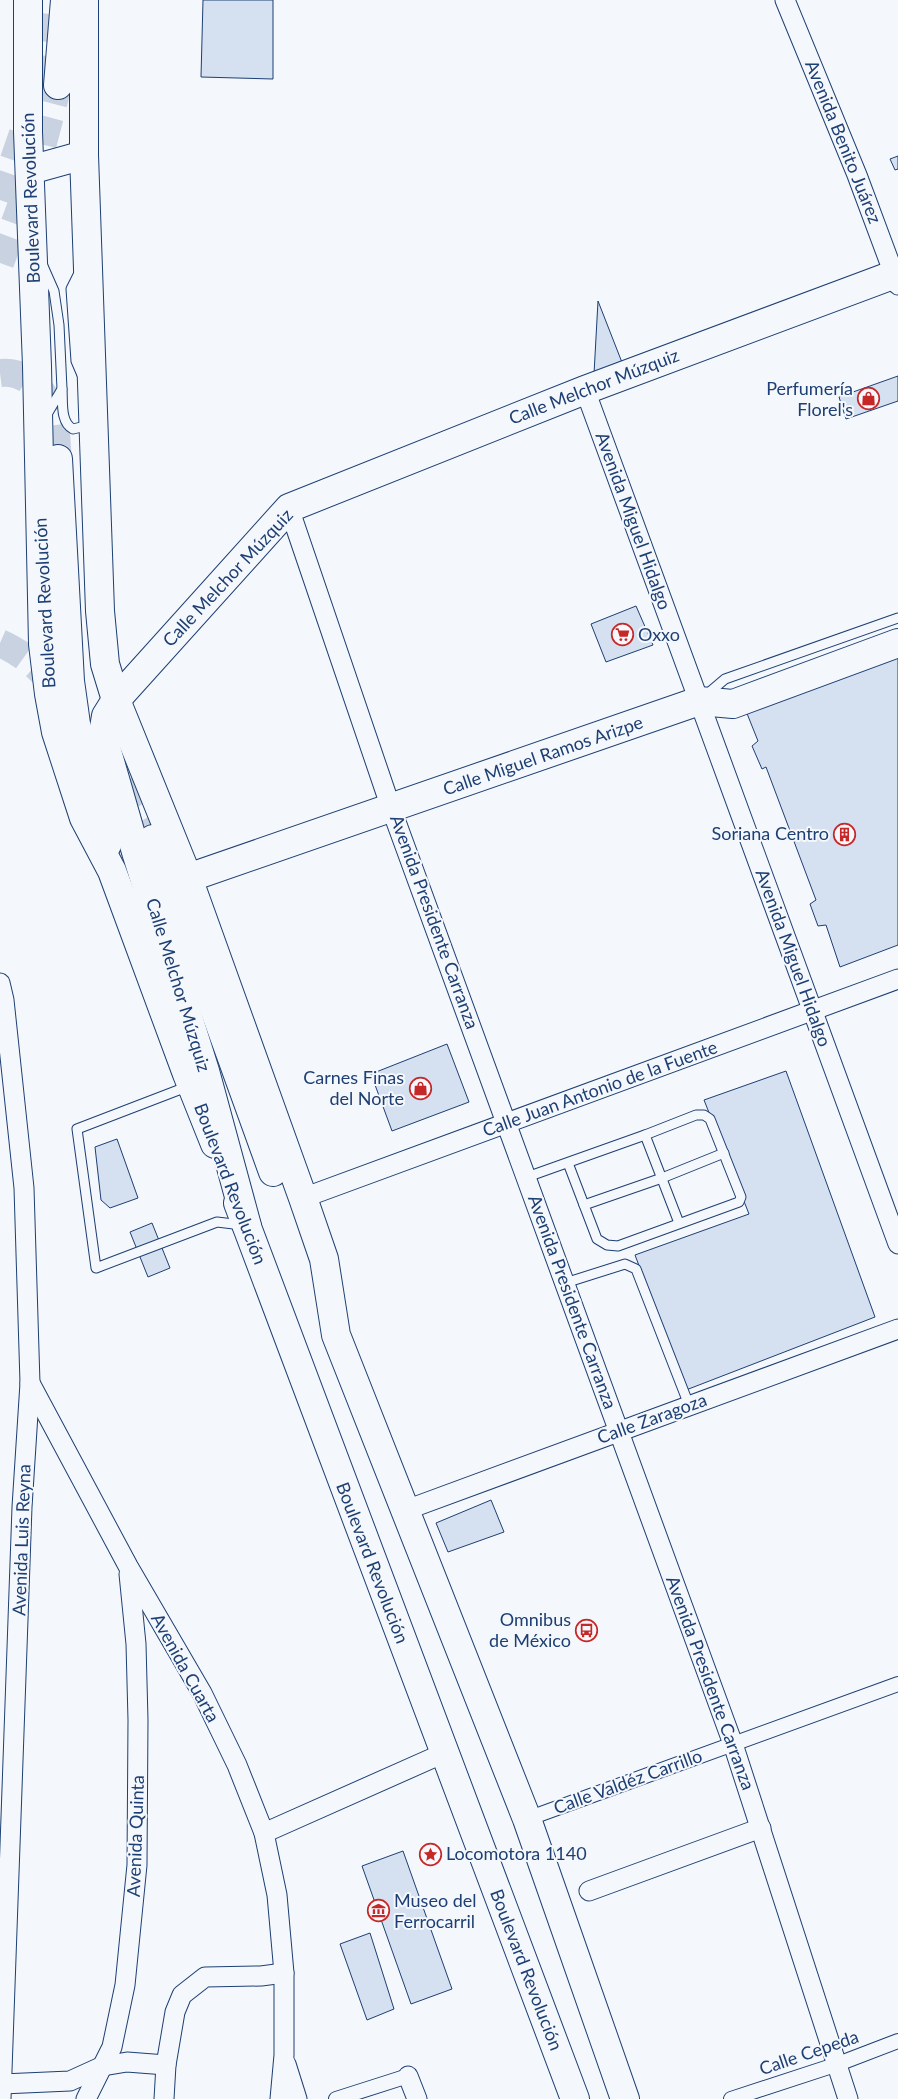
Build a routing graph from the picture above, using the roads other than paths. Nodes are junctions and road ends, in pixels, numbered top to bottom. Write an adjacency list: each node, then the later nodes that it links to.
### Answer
1 (84, 0): 5 (main road)
2 (785, 0): 8 (street, Avenida Benito Juárez)
3 (47, 2): 4 (main road); 6 (main road, Boulevard Revolución)
4 (58, 85)
5 (84, 155): 6 (main road); 11 (main road)
6 (30, 170): 7 (main road, Boulevard Revolución)
7 (33, 251): 9 (lane); 12 (main road, Boulevard Revolución)
8 (897, 277): 10 (main road, Calle Melchor Múzquiz)
9 (62, 388): 11 (lane); 12 (lane)
10 (585, 390): 14 (main road, Calle Melchor Múzquiz); 18 (street, Avenida Miguel Hidalgo)
11 (95, 423): 17 (main road)
12 (38, 428): 21 (main road, Boulevard Revolución)
13 (58, 459): 21 (main road)
14 (289, 508): 17 (main road, Calle Melchor Múzquiz); 19 (street, Avenida Presidente Carranza)
15 (898, 618): 18 (lane)
16 (898, 643): 18 (main road, Calle Miguel Ramos Arizpe)
17 (116, 700): 22 (main road); 36 (main road, Calle Melchor Múzquiz)
18 (699, 701): 19 (main road, Calle Miguel Ramos Arizpe); 25 (street, Avenida Miguel Hidalgo)
19 (391, 808): 22 (main road, Calle Miguel Ramos Arizpe); 27 (street, Avenida Presidente Carranza)
20 (151, 835): 40 (main road)
21 (112, 871): 26 (main road, Boulevard Revolución)
22 (188, 878): 33 (main road)
23 (898, 979): 25 (street, Calle Juan Antonio de la Fuente)
24 (0, 983): 41 (street, Avenida Luis Reyna)
25 (812, 1011): 27 (street, Calle Juan Antonio de la Fuente); 37 (street, Avenida Miguel Hidalgo)
26 (192, 1085): 36 (main road, Boulevard Revolución); 36 (lane)
27 (508, 1123): 31 (street, Avenida Presidente Carranza); 33 (street, Calle Juan Antonio de la Fuente)
28 (645, 1136): 29 (lane); 30 (lane); 32 (lane)
29 (724, 1153): 32 (lane); 35 (lane)
30 (568, 1162): 31 (lane); 34 (lane)
31 (527, 1177): 38 (street, Avenida Presidente Carranza)
32 (662, 1178): 34 (lane); 35 (lane)
33 (303, 1198): 40 (main road)
34 (584, 1205): 35 (lane)
35 (679, 1223)
36 (247, 1226): 48 (main road, Boulevard Revolución)
37 (898, 1244)
38 (565, 1283): 42 (lane); 43 (street, Avenida Presidente Carranza)
39 (898, 1328): 42 (street, Calle Zaragoza)
40 (336, 1335): 44 (main road)
41 (30, 1383): 45 (street, Avenida Cuarta); 60 (street, Avenida Luis Reyna)
42 (689, 1405): 43 (street, Calle Zaragoza)
43 (618, 1432): 44 (street, Calle Zaragoza); 47 (street, Avenida Presidente Carranza)
44 (406, 1510): 49 (main road)
45 (128, 1566): 51 (street, Avenida Cuarta); 58 (street, Avenida Quinta)
46 (898, 1684): 47 (street, Calle Valdéz Carrillo)
47 (733, 1744): 49 (street, Calle Valdéz Carrillo); 50 (street, Avenida Presidente Carranza)
48 (444, 1753): 51 (street); 67 (main road, Boulevard Revolución)
49 (527, 1819): 68 (main road)
50 (761, 1828): 52 (street); 56 (street, Avenida Presidente Carranza)
51 (264, 1832): 53 (street, Avenida Cuarta)
52 (589, 1891)
53 (284, 1973): 55 (street, Avenida Cuarta); 57 (street)
54 (898, 2041): 56 (street, Calle Cepeda)
55 (284, 2055): 63 (street, Avenida Cuarta); 64 (street, Avenida Cuarta)
56 (838, 2064): 69 (street, Calle Cepeda); 70 (street, Avenida Presidente Carranza)
57 (166, 2065): 58 (street); 62 (street)
58 (103, 2066): 60 (street); 61 (street, Avenida Quinta)
59 (408, 2076): 65 (street); 66 (street)
60 (1, 2091)
61 (86, 2099)
62 (164, 2099)
63 (280, 2099)
64 (297, 2099)
65 (336, 2099)
66 (417, 2099)
67 (575, 2099)
68 (625, 2099)
69 (731, 2099)
70 (848, 2099)

